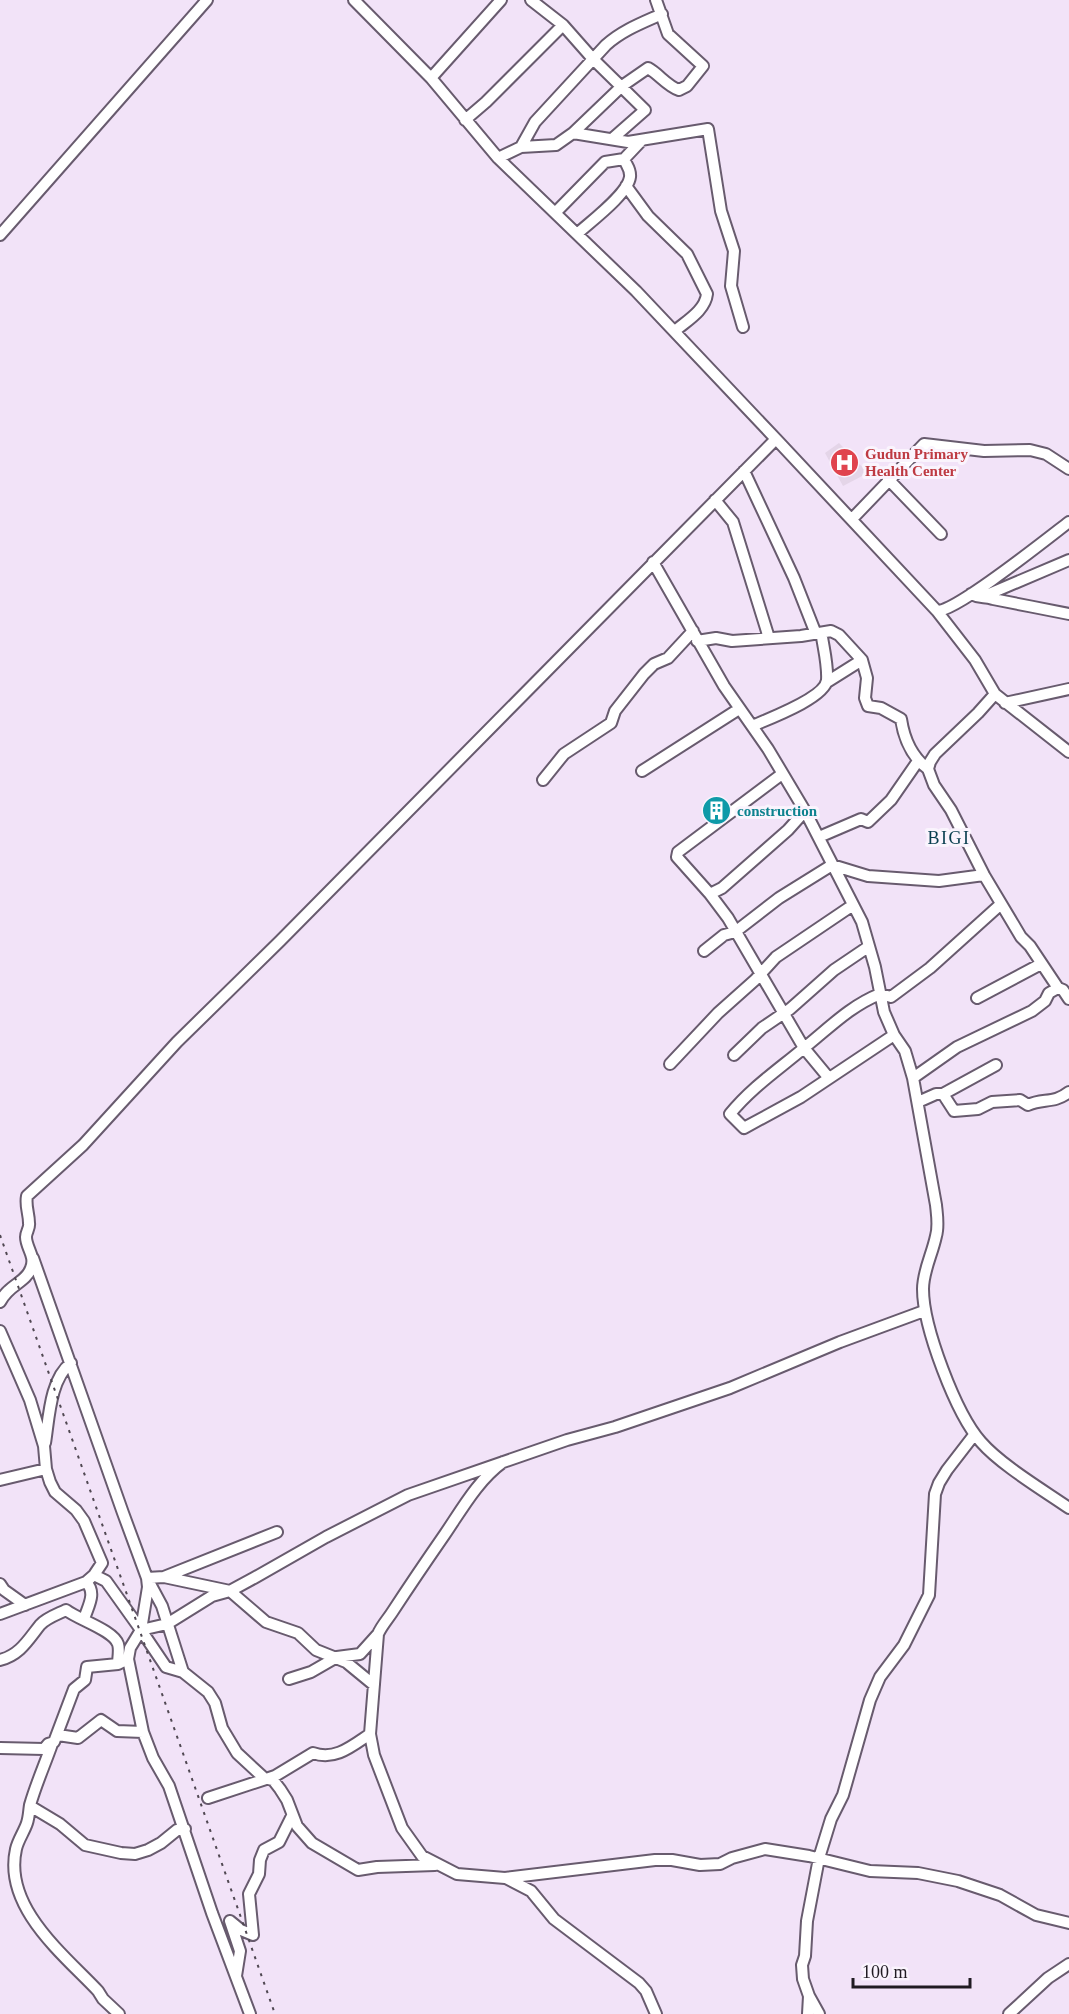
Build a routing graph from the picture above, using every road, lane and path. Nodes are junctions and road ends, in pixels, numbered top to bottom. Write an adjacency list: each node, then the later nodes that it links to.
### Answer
1 (207, 0): 21 (street)
2 (354, 0): 9 (street)
3 (501, 0): 9 (street)
4 (531, 0): 7 (street)
5 (656, 0): 6 (street)
6 (662, 14): 8 (street); 10 (street)
7 (563, 25): 8 (street); 11 (street)
8 (592, 58): 10 (street); 15 (street)
9 (431, 78): 11 (street)
10 (622, 86): 12 (street); 13 (street)
11 (465, 120): 16 (street)
12 (573, 133): 13 (street); 15 (street)
13 (612, 139): 14 (street)
14 (642, 140): 17 (street); 22 (street)
15 (520, 147): 16 (street)
16 (498, 158): 19 (street)
17 (624, 159): 18 (street); 19 (street)
18 (626, 186): 20 (street); 23 (street)
19 (555, 213): 20 (street)
20 (577, 234): 23 (street)
21 (0, 235)
22 (743, 327)
23 (675, 331): 24 (street)
24 (776, 439): 26 (street); 30 (street)
25 (1067, 468): 27 (street); 28 (street)
26 (744, 471): 29 (street); 38 (street)
27 (888, 480): 30 (street); 32 (street)
28 (1069, 480)
29 (715, 500): 34 (street); 40 (street)
30 (852, 519): 36 (street)
31 (1069, 522): 35 (street)
32 (941, 534)
33 (1069, 560): 35 (street)
34 (653, 562): 39 (street); 81 (street)
35 (975, 596): 36 (street); 37 (street)
36 (937, 611): 44 (street)
37 (1069, 614)
38 (817, 633): 40 (street); 41 (street); 42 (street)
39 (695, 636): 40 (street); 46 (street); 53 (street)
40 (769, 638)
41 (862, 660): 42 (street); 49 (street)
42 (827, 681): 47 (street)
43 (1069, 689): 45 (street)
44 (995, 694): 45 (street); 50 (street)
45 (1005, 703): 48 (street)
46 (739, 709): 47 (street); 51 (street)
47 (752, 726): 52 (street)
48 (1069, 752)
49 (918, 761): 50 (street); 55 (street)
50 (928, 769): 57 (street)
51 (642, 771)
52 (782, 774): 54 (street); 58 (street)
53 (543, 780)
54 (805, 811): 55 (street); 58 (street)
55 (819, 837): 56 (street)
56 (832, 865): 57 (street); 60 (street); 61 (street)
57 (984, 875): 59 (street)
58 (710, 894): 61 (street)
59 (1001, 904): 64 (street); 67 (street)
60 (854, 905): 62 (street); 65 (street)
61 (735, 932): 63 (street); 65 (street)
62 (868, 947): 67 (street); 70 (street)
63 (704, 951)
64 (1041, 964): 66 (street); 68 (street)
65 (760, 975): 70 (street); 74 (street)
66 (1058, 988): 69 (street); 77 (street)
67 (880, 994): 71 (street); 72 (street)
68 (977, 998)
69 (1069, 999)
70 (783, 1013): 72 (street); 73 (street)
71 (894, 1035): 76 (street); 77 (street)
72 (804, 1048): 76 (street); 76 (street)
73 (734, 1055)
74 (670, 1064)
75 (996, 1065): 79 (street)
76 (828, 1077)
77 (913, 1078): 80 (street)
78 (1069, 1092): 79 (street)
79 (943, 1095): 80 (street)
80 (918, 1102): 83 (street)
81 (33, 1257): 82 (street); 85 (street)
82 (0, 1302)
83 (924, 1311): 86 (street); 88 (street)
84 (0, 1330): 87 (street)
85 (71, 1362): 87 (street); 94 (street)
86 (974, 1435): 91 (street); 119 (street)
87 (44, 1446): 89 (street)
88 (503, 1462): 97 (street); 103 (street)
89 (46, 1469): 90 (street); 95 (street)
90 (0, 1480)
91 (1069, 1508)
92 (277, 1532): 93 (street)
93 (164, 1577): 94 (street); 97 (street)
94 (147, 1578): 101 (street); 102 (street)
95 (90, 1579): 98 (street); 100 (street); 102 (street)
96 (0, 1584): 98 (street)
97 (230, 1591): 101 (street); 104 (street)
98 (25, 1605): 99 (street)
99 (0, 1614)
100 (84, 1619): 105 (street); 106 (street)
101 (167, 1624): 102 (street); 107 (street)
102 (141, 1630): 106 (street); 107 (street)
103 (378, 1634): 104 (street); 109 (street)
104 (337, 1657): 108 (street); 109 (street)
105 (0, 1660)
106 (123, 1661): 110 (street); 112 (street)
107 (183, 1672): 114 (street)
108 (289, 1679)
109 (374, 1684): 111 (street)
110 (143, 1732): 112 (street); 118 (street)
111 (370, 1734): 114 (street); 120 (street)
112 (55, 1739): 113 (street); 116 (street)
113 (0, 1748)
114 (264, 1778): 115 (street); 117 (street)
115 (208, 1798)
116 (30, 1806): 118 (street); 128 (street)
117 (292, 1816): 120 (street); 122 (street)
118 (184, 1829): 124 (street)
119 (819, 1858): 121 (street); 123 (street); 127 (street)
120 (436, 1864): 121 (street)
121 (505, 1878): 130 (street)
122 (230, 1921): 124 (street); 126 (street)
123 (1069, 1923)
124 (224, 1943): 126 (street)
125 (1069, 1964): 133 (street)
126 (236, 1976): 129 (street)
127 (809, 1996): 131 (street); 132 (street)
128 (119, 2014)
129 (250, 2014)
130 (656, 2014)
131 (808, 2014)
132 (819, 2014)
133 (1009, 2014)

